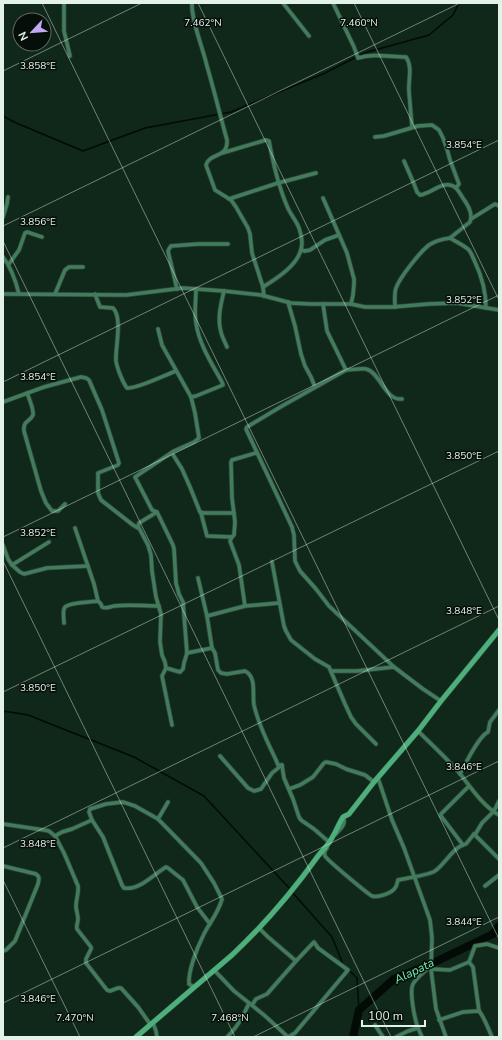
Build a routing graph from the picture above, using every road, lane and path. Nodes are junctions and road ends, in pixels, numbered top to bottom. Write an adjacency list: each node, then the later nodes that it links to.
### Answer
1 (64, 3): 6 (street)
2 (192, 3): 9 (street)
3 (283, 3): 5 (street)
4 (333, 3): 7 (street)
5 (309, 36)
6 (70, 56)
7 (412, 127): 8 (street); 13 (street)
8 (374, 137)
9 (220, 154): 12 (street); 15 (street)
10 (404, 161): 13 (street)
11 (316, 173): 12 (street)
12 (278, 183): 15 (street); 24 (street)
13 (456, 188): 19 (street)
14 (8, 197): 18 (street)
15 (229, 198): 28 (street)
16 (323, 198): 20 (street)
17 (499, 206): 19 (street)
18 (3, 217)
19 (472, 219): 22 (street)
20 (339, 235): 24 (street); 39 (street)
21 (42, 237): 26 (street)
22 (450, 238): 40 (street); 41 (street)
23 (228, 244): 29 (street)
24 (301, 250): 28 (street)
25 (3, 257): 26 (street)
26 (8, 264): 33 (street)
27 (82, 267): 34 (street)
28 (263, 288): 36 (street)
29 (177, 289): 30 (street); 35 (street)
30 (196, 289): 31 (street); 49 (street)
31 (224, 291): 36 (street); 44 (street)
32 (3, 294): 33 (street)
33 (19, 294): 34 (street)
34 (55, 294): 35 (street)
35 (94, 294): 46 (street)
36 (264, 296): 37 (street)
37 (288, 302): 38 (street); 47 (street)
38 (323, 304): 39 (street); 45 (street)
39 (351, 304): 40 (street)
40 (395, 307): 41 (street)
41 (486, 308): 42 (street)
42 (499, 310)
43 (158, 329): 46 (street)
44 (228, 347)
45 (346, 370): 47 (street); 50 (street)
46 (176, 371): 49 (street)
47 (315, 388): 53 (street)
48 (27, 393): 51 (street); 54 (street); 59 (street)
49 (191, 397): 52 (street)
50 (402, 399)
51 (3, 402)
52 (172, 453): 55 (street); 56 (street)
53 (256, 453): 57 (street); 77 (street)
54 (66, 504)
55 (157, 512): 59 (street); 76 (street)
56 (201, 513): 57 (street); 60 (street)
57 (234, 514): 60 (street)
58 (75, 528): 65 (street)
59 (138, 528): 69 (street)
60 (232, 537): 70 (street)
61 (48, 542): 64 (street)
62 (3, 545): 64 (street)
63 (272, 562): 68 (street)
64 (12, 565): 65 (street)
65 (88, 566): 67 (street)
66 (198, 578): 71 (street)
67 (98, 601): 69 (street); 72 (street)
68 (279, 603): 70 (street); 79 (street)
69 (159, 606): 78 (street)
70 (244, 606): 71 (street)
71 (207, 616): 75 (street)
72 (64, 623)
73 (499, 630): 74 (main road)
74 (497, 637): 80 (main road)
75 (212, 648): 76 (street); 86 (street)
76 (187, 653): 78 (street)
77 (394, 667): 79 (street); 80 (street)
78 (166, 668): 82 (street)
79 (331, 670): 84 (street)
80 (441, 700): 83 (main road)
81 (499, 710): 87 (street)
82 (172, 725)
83 (418, 731): 87 (street); 88 (main road)
84 (376, 744)
85 (220, 756): 86 (street)
86 (282, 765): 91 (street)
87 (460, 774): 90 (street)
88 (378, 778): 89 (main road); 107 (street)
89 (374, 782): 91 (street); 96 (main road)
90 (469, 786): 94 (street); 103 (street)
91 (289, 788): 102 (street)
92 (499, 801): 94 (street)
93 (168, 802): 97 (street)
94 (494, 811): 95 (street); 100 (street)
95 (499, 815)
96 (343, 817): 102 (main road); 107 (street)
97 (158, 818): 98 (street); 109 (street)
98 (92, 820): 101 (street); 109 (street)
99 (3, 824): 101 (street)
100 (474, 834): 103 (street); 104 (street)
101 (55, 836): 121 (street)
102 (329, 842): 110 (main road)
103 (463, 845): 107 (street)
104 (499, 859)
105 (3, 866): 112 (street)
106 (499, 875): 108 (street)
107 (414, 876): 115 (street)
108 (485, 886)
109 (210, 924): 117 (street)
110 (259, 928): 113 (street); 116 (main road)
111 (499, 948): 114 (street)
112 (3, 951)
113 (296, 961): 118 (street); 127 (street)
114 (469, 962): 115 (street); 119 (street)
115 (431, 968): 120 (street); 123 (street)
116 (214, 970): 117 (main road); 118 (street)
117 (194, 987): 121 (main road)
118 (250, 1004): 126 (street); 127 (street)
119 (479, 1011): 120 (street); 132 (street)
120 (439, 1020): 131 (street)
121 (151, 1023): 124 (main road); 125 (street)
122 (375, 1025): 128 (street)
123 (418, 1028): 129 (street); 130 (street)
124 (136, 1037)
125 (156, 1037)
126 (227, 1037)
127 (288, 1037)
128 (383, 1037)
129 (396, 1037)
130 (422, 1037)
131 (446, 1037)
132 (492, 1037)

